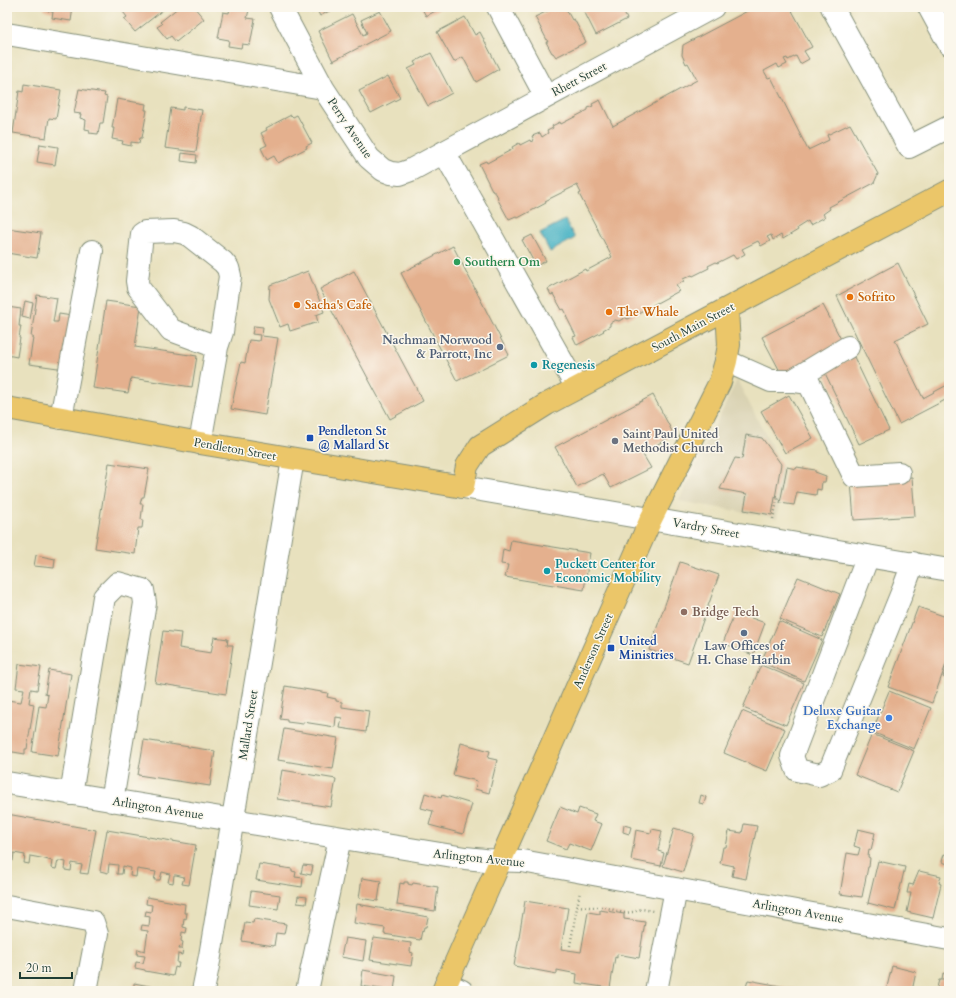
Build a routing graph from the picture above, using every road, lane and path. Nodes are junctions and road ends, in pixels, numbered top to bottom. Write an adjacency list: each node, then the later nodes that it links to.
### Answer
1 (280, 7): 8 (street)
2 (498, 7): 9 (street)
3 (713, 7): 9 (street, Rhett Street)
4 (832, 7): 10 (street)
5 (929, 7): 7 (street)
6 (7, 34): 8 (street, Perry Avenue)
7 (949, 44)
8 (323, 88): 11 (street, Perry Avenue)
9 (546, 97): 11 (street, Rhett Street)
10 (949, 127)
11 (444, 152): 19 (street)
12 (949, 191): 14 (main road, South Main Street)
13 (92, 251): 21 (street)
14 (727, 310): 17 (main road, Anderson Street); 19 (main road, South Main Street)
15 (217, 347): 15 (street); 22 (street)
16 (848, 347): 18 (street)
17 (726, 361): 18 (street); 27 (main road, Anderson Street)
18 (792, 381): 24 (street)
19 (577, 388): 25 (main road, South Main Street)
20 (7, 408): 21 (main road, Pendleton Street)
21 (61, 418): 22 (main road, Pendleton Street)
22 (200, 443): 23 (main road, Pendleton Street)
23 (293, 459): 25 (main road, Pendleton Street); 35 (street, Mallard Street)
24 (899, 473)
25 (463, 487): 27 (street, Vardry Street)
26 (775, 496): 28 (path)
27 (651, 519): 29 (street, Vardry Street); 37 (main road, Anderson Street)
28 (773, 519)
29 (868, 556): 30 (street, Vardry Street); 30 (street)
30 (913, 564): 31 (street, Vardry Street)
31 (949, 570)
32 (7, 783): 33 (street, Arlington Avenue)
33 (71, 794): 34 (street, Arlington Avenue); 34 (street)
34 (112, 801): 35 (street, Arlington Avenue)
35 (232, 821): 36 (street, Arlington Avenue); 47 (street, Mallard Street)
36 (340, 838): 37 (street, Arlington Avenue); 48 (street)
37 (501, 860): 38 (street, Arlington Avenue); 45 (main road, Anderson Street)
38 (676, 889): 43 (street, Arlington Avenue); 49 (street)
39 (579, 894): 41 (path)
40 (7, 906): 46 (street)
41 (577, 906): 42 (path); 44 (path)
42 (658, 912)
43 (949, 939)
44 (570, 946)
45 (450, 989)
46 (86, 991)
47 (203, 991)
48 (307, 991)
49 (656, 991)

